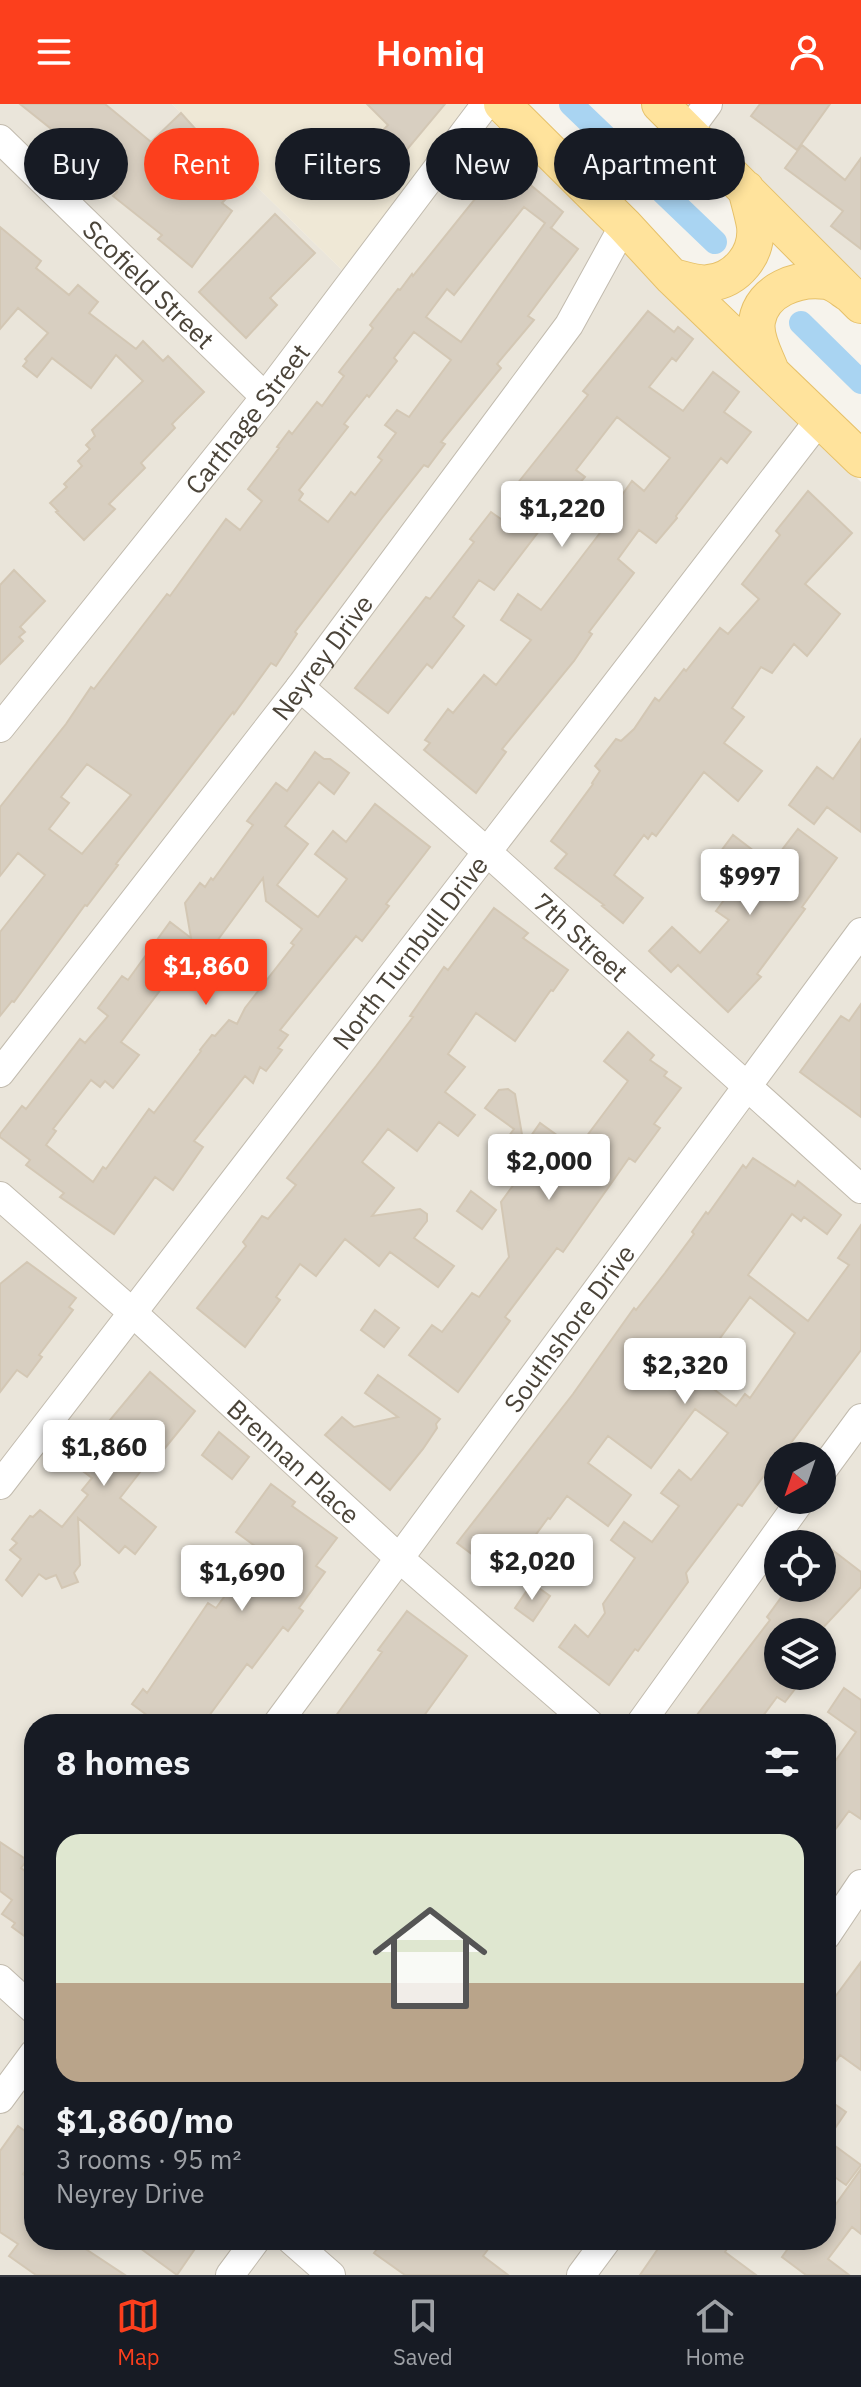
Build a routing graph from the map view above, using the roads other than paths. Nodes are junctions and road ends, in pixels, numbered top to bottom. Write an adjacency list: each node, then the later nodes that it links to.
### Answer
1 (486, 104): 11 (street, Carthage Street)
2 (502, 104): 7 (main road)
3 (660, 104): 4 (main road)
4 (698, 118): 6 (main road)
5 (0, 139): 11 (street, Scofield Street)
6 (746, 189): 8 (main road); 9 (main road)
7 (624, 225): 8 (main road); 14 (street, Neyrey Drive)
8 (672, 277): 10 (main road)
9 (855, 299): 10 (main road)
10 (770, 369): 12 (main road)
11 (265, 397): 15 (street, Carthage Street)
12 (820, 419): 13 (main road); 16 (street, North Turnbull Drive)
13 (861, 459)
14 (300, 687): 16 (street, 7th Street); 18 (street, Neyrey Drive)
15 (4, 714)
16 (486, 851): 19 (street, 7th Street); 22 (street, North Turnbull Drive)
17 (861, 932): 19 (street, Southshore Drive)
18 (0, 1073)
19 (748, 1086): 20 (street, 7th Street); 27 (street, Southshore Drive)
20 (861, 1189)
21 (0, 1196): 22 (street, Brennan Place)
22 (133, 1313): 25 (street, North Turnbull Drive); 27 (street, Brennan Place)
23 (861, 1418): 24 (street)
24 (836, 1452)
25 (0, 1485)
26 (791, 1514): 30 (street)
27 (399, 1558): 28 (street, Southshore Drive); 29 (street, Brennan Place)
28 (284, 1714)
29 (578, 1714)
30 (647, 1714)
31 (861, 1884): 32 (street)
32 (836, 1921)
33 (0, 1979): 34 (street)
34 (24, 2001)
35 (24, 2067): 36 (street)
36 (0, 2099)
37 (249, 2250): 40 (street)
38 (302, 2250): 41 (street)
39 (600, 2250): 42 (street)
40 (230, 2275)
41 (331, 2275)
42 (581, 2275)

